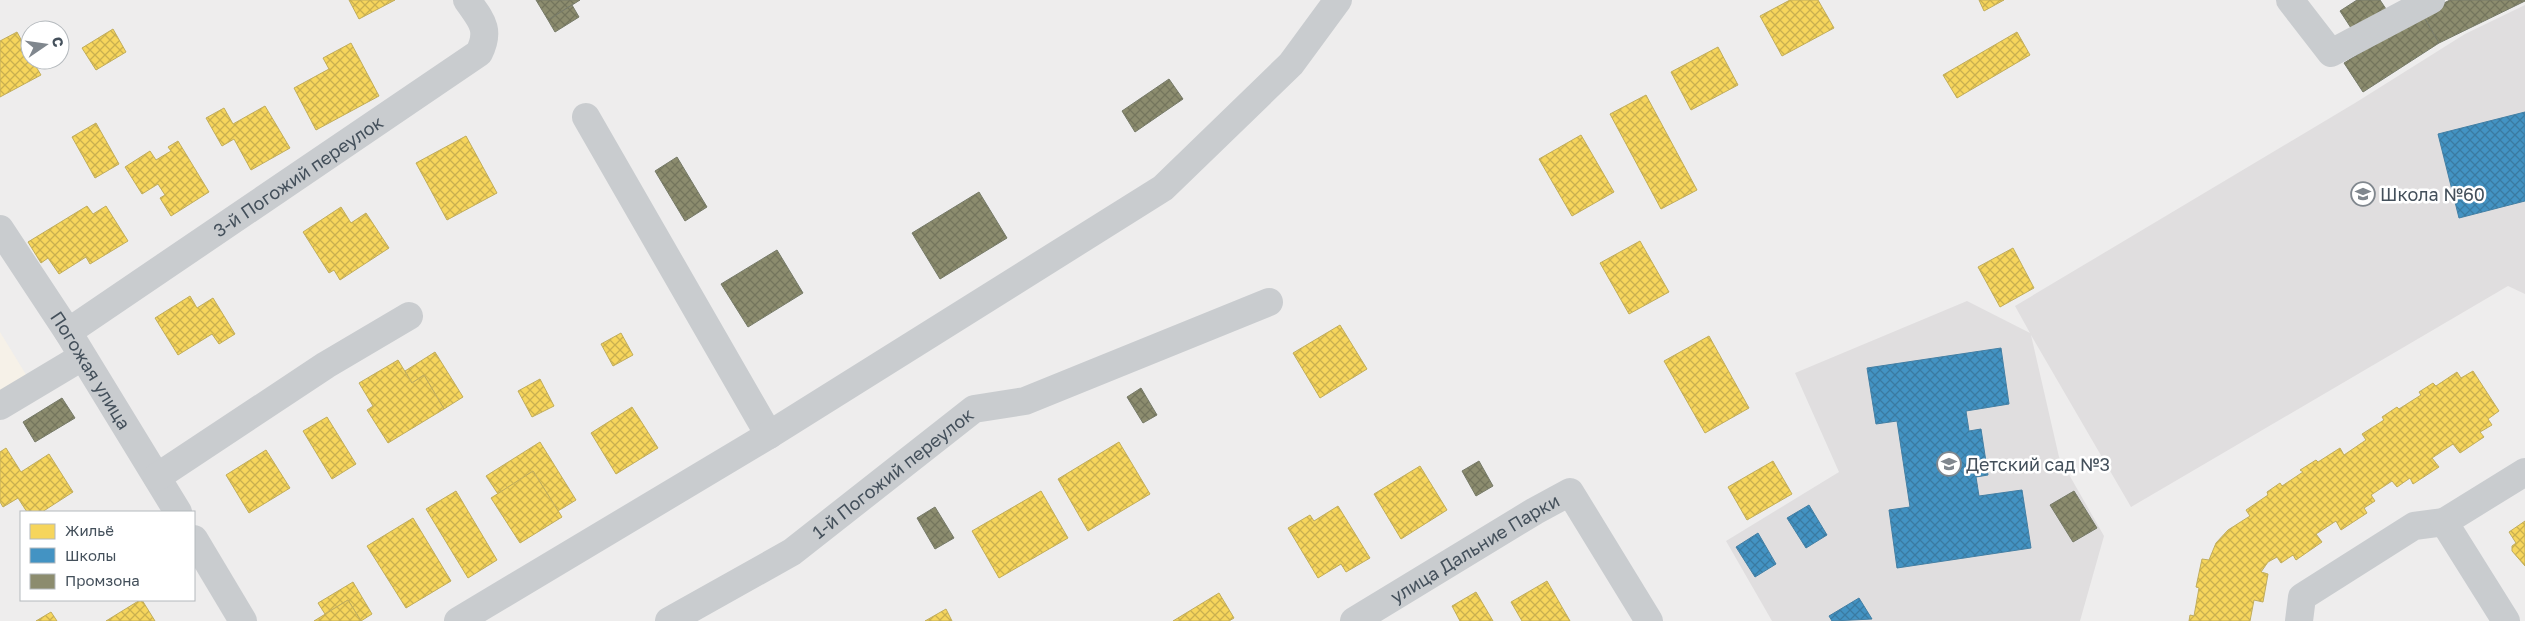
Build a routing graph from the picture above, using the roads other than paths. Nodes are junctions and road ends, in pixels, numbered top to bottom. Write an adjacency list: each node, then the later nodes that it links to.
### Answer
1 (468, 0): 9 (street, 3-й Погожий переулок)
2 (1338, 0): 12 (street)
3 (2290, 0): 4 (street)
4 (2432, 0)
5 (586, 117): 12 (street)
6 (0, 229): 9 (street, Погожая улица)
7 (1269, 302): 20 (street, 1-й Погожий переулок)
8 (409, 316): 14 (street)
9 (68, 332): 10 (street, Погожая улица)
10 (82, 357): 11 (street); 14 (street, Погожая улица)
11 (0, 406)
12 (769, 435): 19 (street)
13 (2525, 472): 16 (street)
14 (157, 477): 15 (street, Погожая улица)
15 (177, 511)
16 (2444, 522): 23 (street); 24 (street)
17 (195, 541): 18 (street)
18 (243, 621)
19 (458, 621)
20 (669, 621)
21 (1354, 621): 22 (street, улица Дальние Парки)
22 (1650, 621)
23 (2299, 621)
24 (2506, 621)

